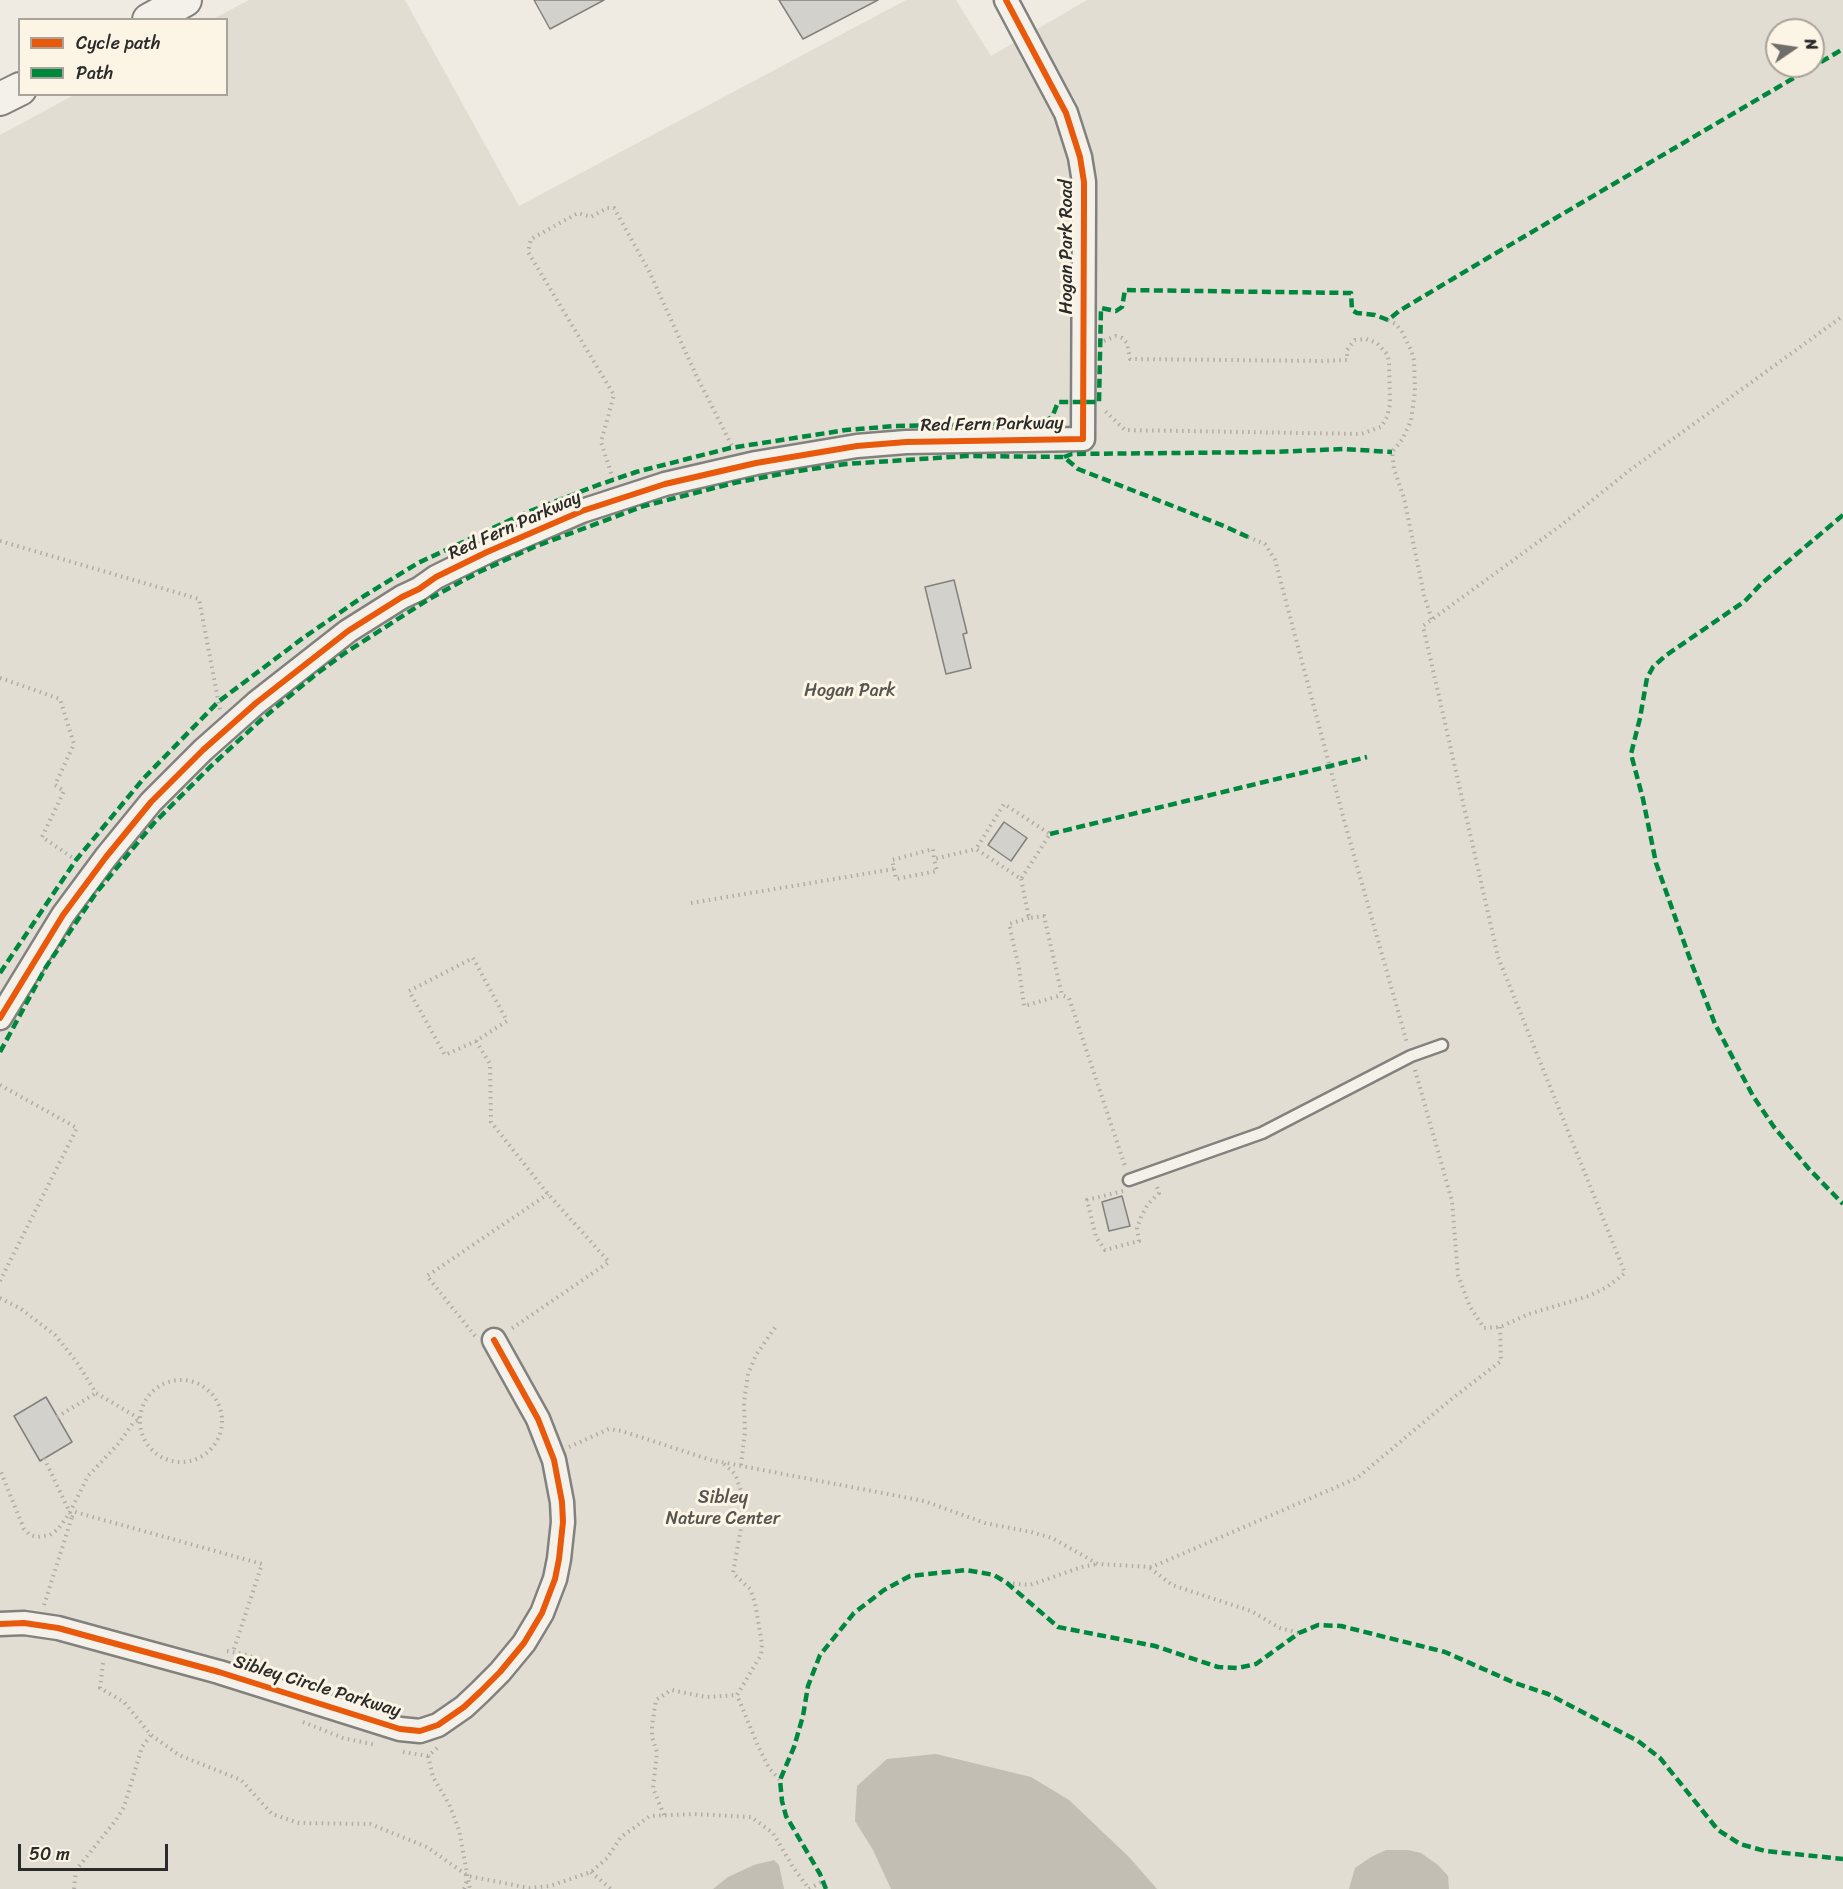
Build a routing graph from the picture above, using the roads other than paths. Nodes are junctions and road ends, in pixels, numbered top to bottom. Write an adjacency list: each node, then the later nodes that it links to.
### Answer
1 (185, 0): 3 (main road)
2 (1006, 0): 6 (street, Hogan Park Road)
3 (153, 18)
4 (18, 90): 5 (main road)
5 (0, 99)
6 (1083, 439): 7 (street, Red Fern Parkway)
7 (0, 1018)
8 (1442, 1045): 9 (lane)
9 (1131, 1185)
10 (491, 1338): 11 (street, Sibley Circle Parkway)
11 (0, 1624)

